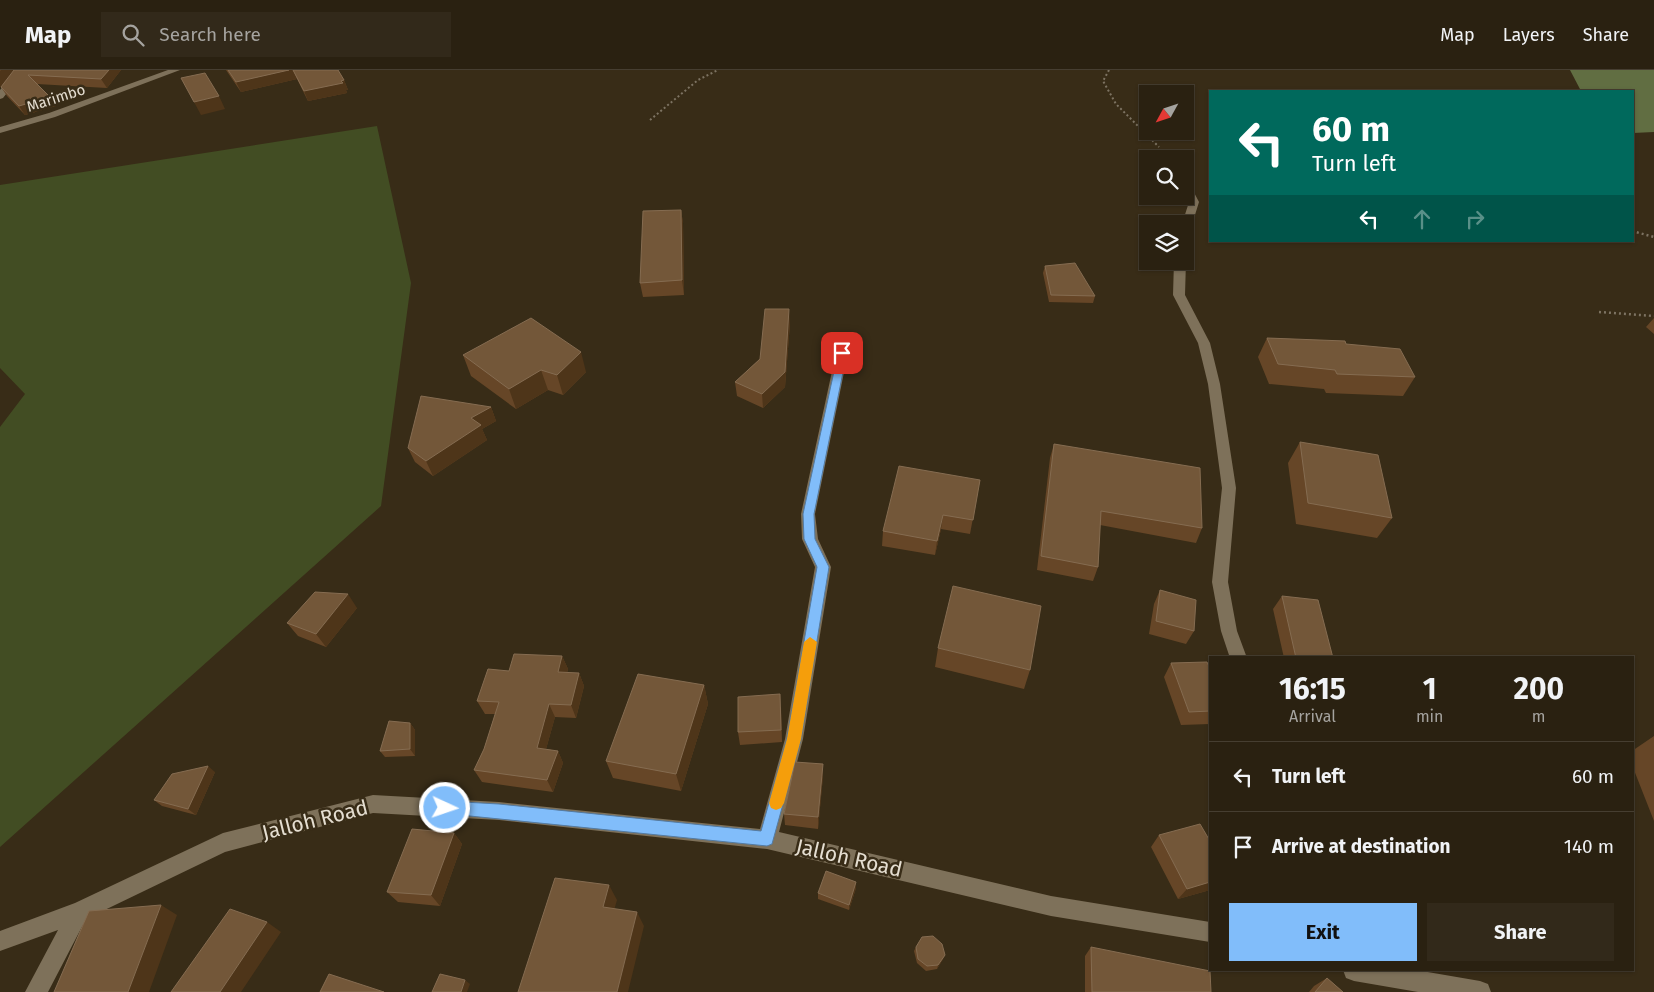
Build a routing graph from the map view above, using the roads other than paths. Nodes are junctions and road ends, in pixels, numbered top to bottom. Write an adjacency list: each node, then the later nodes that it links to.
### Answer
1 (21, 70): 3 (street)
2 (176, 70): 4 (street, Marimbo)
3 (0, 96)
4 (0, 130)
5 (1180, 270): 7 (street)
6 (842, 353): 8 (street)
7 (1238, 656)
8 (767, 839): 9 (street, Jalloh Road); 10 (street, Jalloh Road)
9 (79, 912): 11 (street, Jalloh Road); 13 (street)
10 (1209, 932)
11 (0, 941)
12 (1360, 971): 14 (street)
13 (36, 992)
14 (1480, 992)

